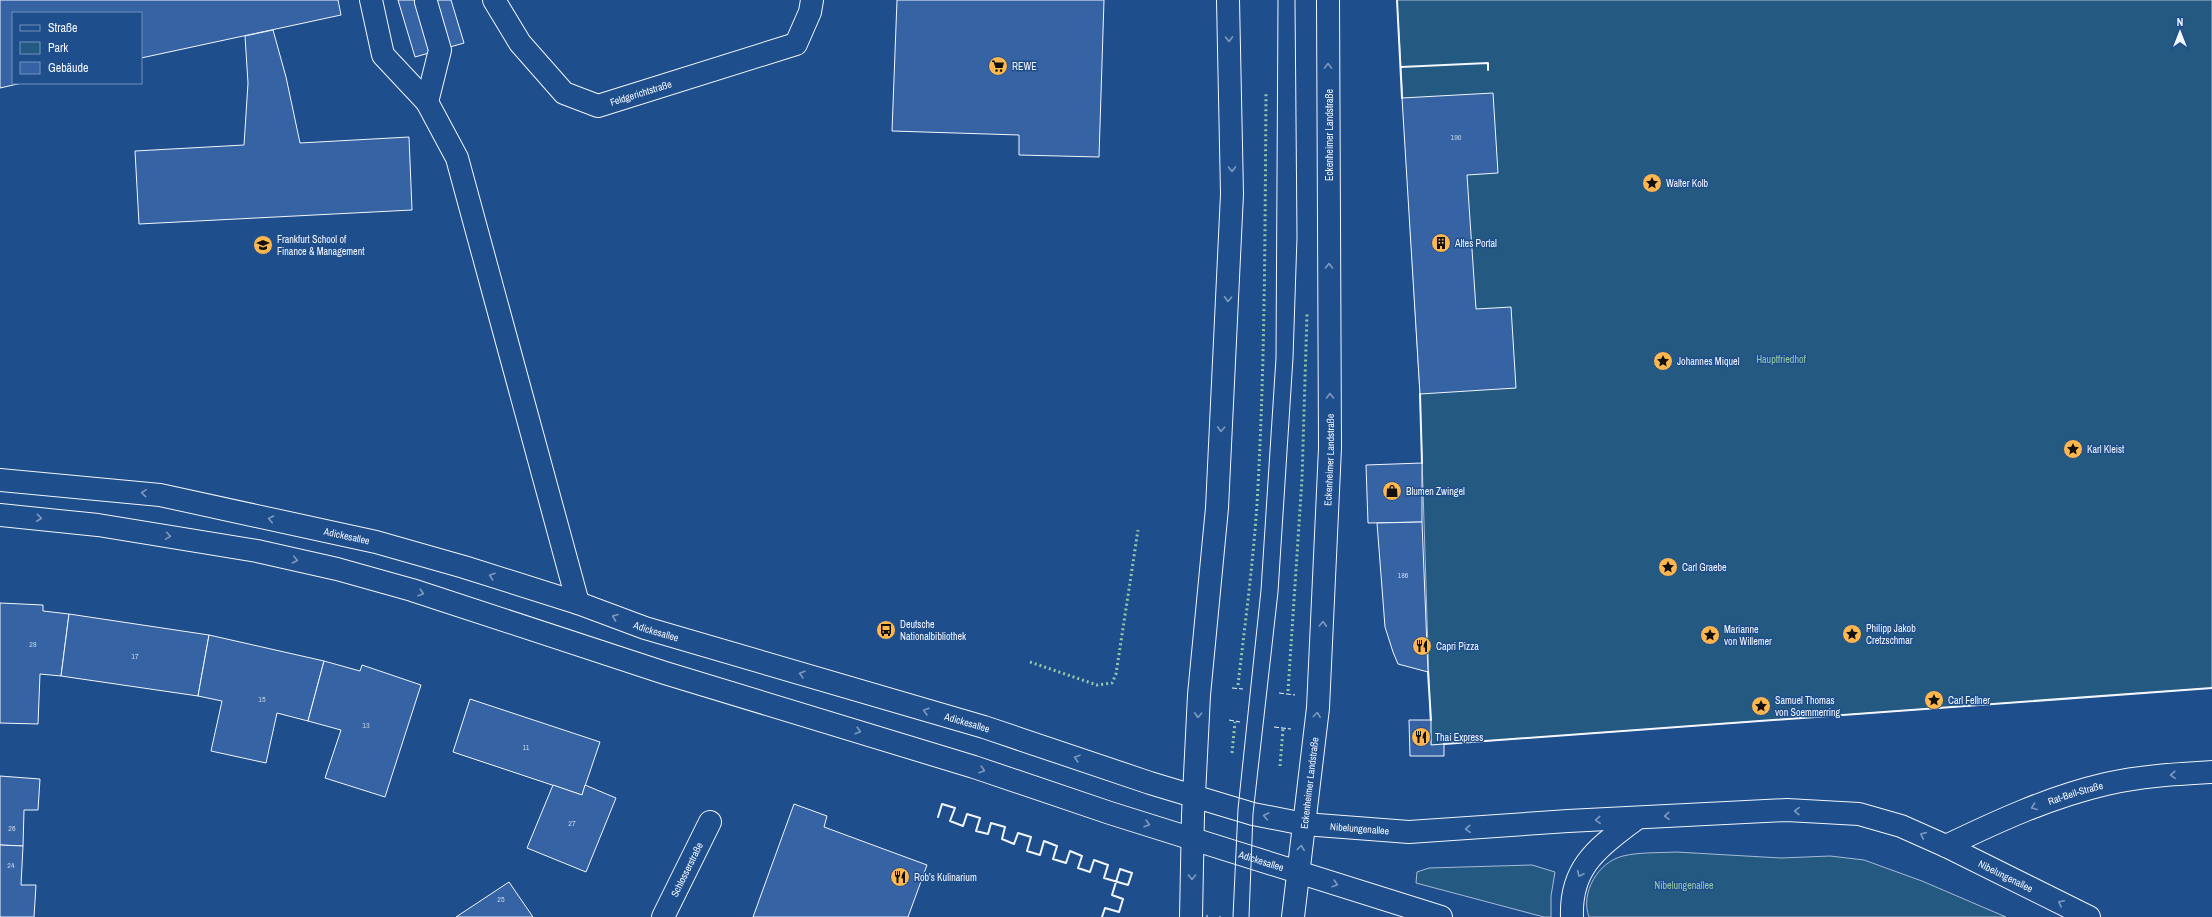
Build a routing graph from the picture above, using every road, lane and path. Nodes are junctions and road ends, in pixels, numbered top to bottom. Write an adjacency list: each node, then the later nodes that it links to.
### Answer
1 (370, 0): 7 (main road)
2 (494, 0): 6 (main road, Feldgerichtstraße)
3 (1228, 0): 12 (main road, one-way to 12)
4 (1328, 0): 15 (main road, Eckenheimer Landstraße, one-way to 4)
5 (426, 2): 7 (main road)
6 (811, 6)
7 (427, 102): 10 (main road)
8 (0, 480): 10 (main road, Adickesallee, one-way to 8)
9 (0, 515): 16 (main road, Adickesallee, one-way to 16)
10 (578, 603): 12 (main road, Adickesallee, one-way to 10)
11 (2212, 772): 17 (main road, Rat-Beil-Straße, one-way to 17)
12 (1193, 796): 15 (main road, Adickesallee, one-way to 12); 16 (main road)
13 (1637, 818): 15 (main road, Nibelungenallee, one-way to 15); 17 (main road, Nibelungenallee, one-way to 13); 23 (main road, one-way to 23)
14 (710, 822): 19 (main road, Schlosserstraße)
15 (1304, 824): 18 (main road, Eckenheimer Landstraße, one-way to 15)
16 (1192, 838): 18 (main road, Adickesallee); 20 (main road, one-way to 20)
17 (1946, 846): 24 (main road, Nibelungenallee, one-way to 17)
18 (1298, 872): 21 (main road, Eckenheimer Landstraße); 22 (main road, one-way to 22)
19 (663, 917)
20 (1192, 917)
21 (1293, 917)
22 (1441, 917)
23 (1572, 917)
24 (2089, 917)

